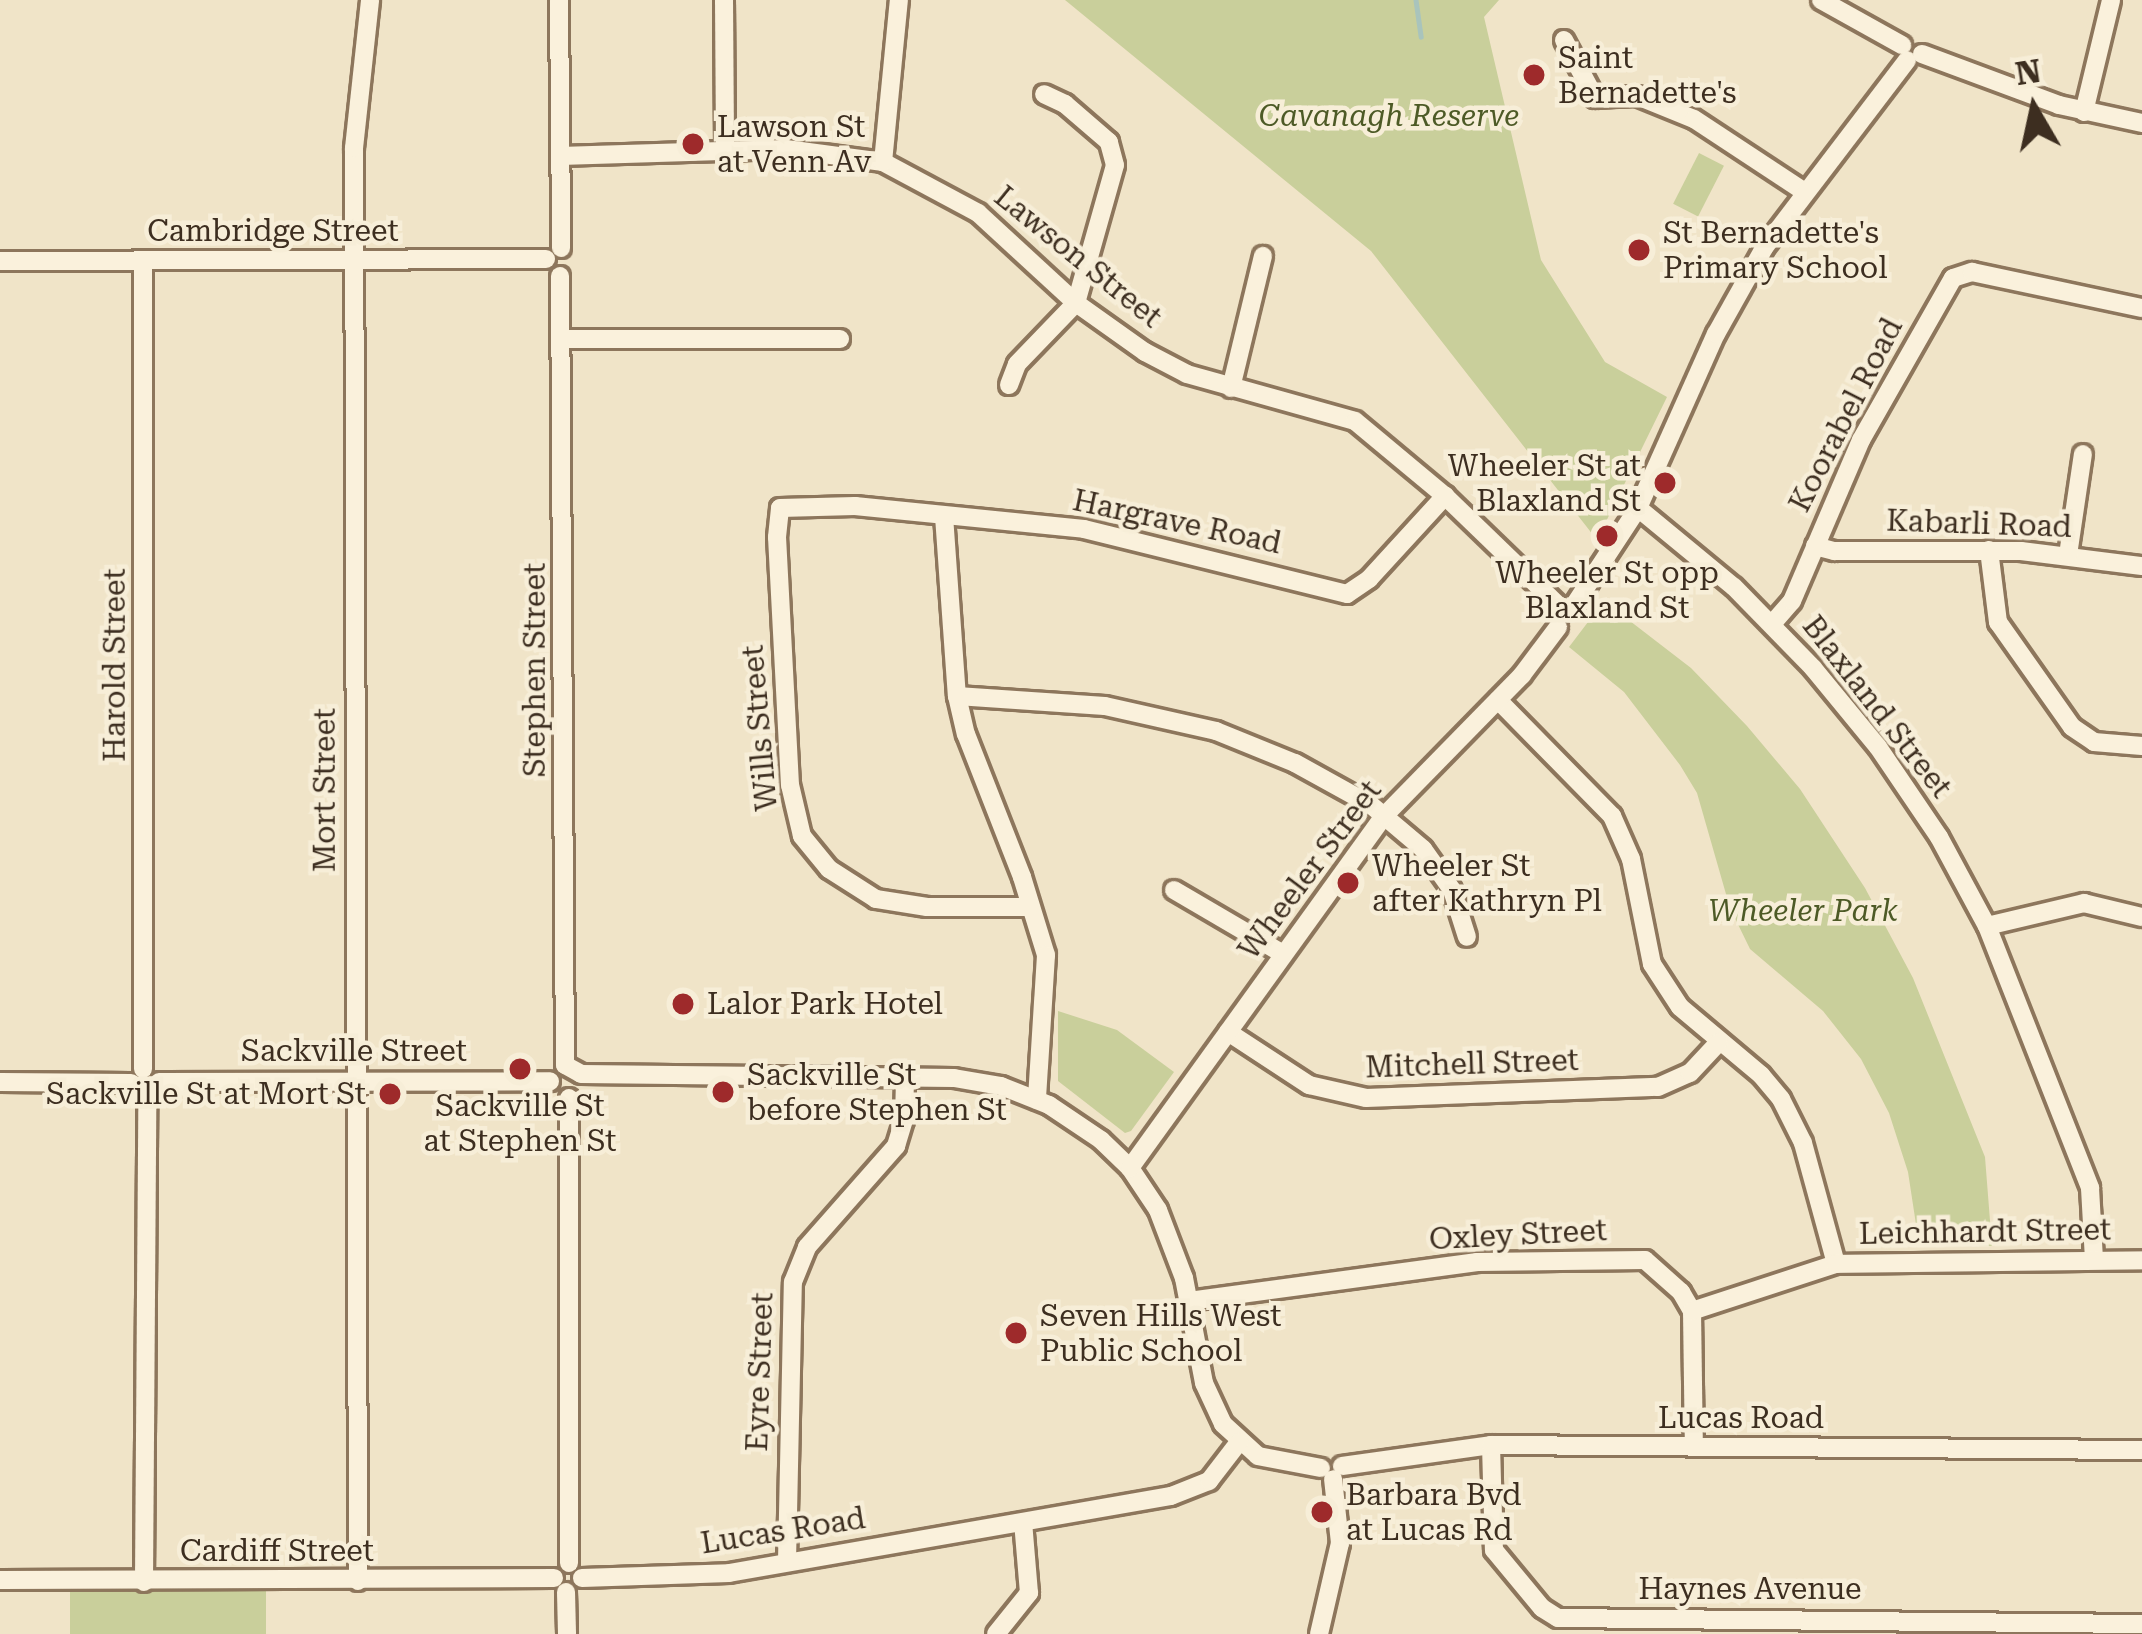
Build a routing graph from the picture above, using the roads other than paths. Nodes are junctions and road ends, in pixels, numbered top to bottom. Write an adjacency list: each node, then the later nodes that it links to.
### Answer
1 (370, 0): 19 (street, Mort Street)
2 (559, 0): 13 (street)
3 (724, 0): 12 (street)
4 (899, 0): 14 (street)
5 (1821, 0): 8 (street)
6 (2111, 0): 10 (street)
7 (1564, 40): 15 (street)
8 (1911, 53): 10 (street); 15 (street)
9 (1044, 94): 21 (street)
10 (2084, 112): 11 (street)
11 (2142, 123)
12 (725, 150): 13 (street, Lawson Street); 14 (street, Lawson Street)
13 (560, 155): 16 (street)
14 (884, 161): 21 (street, Lawson Street)
15 (1803, 191): 30 (street)
16 (554, 254): 19 (street, Cambridge Street); 23 (street, Stephen Street)
17 (1263, 256): 26 (street)
18 (0, 261): 20 (street, Cambridge Street)
19 (353, 261): 20 (street, Cambridge Street); 51 (street, Mort Street)
20 (143, 262): 54 (street, Harold Street)
21 (1076, 302): 25 (street); 26 (street, Lawson Street)
22 (2142, 308): 32 (street, Koorabel Road)
23 (564, 339): 24 (street); 52 (street, Stephen Street)
24 (841, 339)
25 (1009, 385)
26 (1231, 388): 28 (street, Lawson Street)
27 (2083, 454): 34 (street)
28 (1445, 496): 31 (street, Hargrave Road); 36 (street, Lawson Street)
29 (780, 508): 31 (street, Hargrave Road); 43 (street, Wills Street)
30 (1638, 508): 36 (street); 37 (street, Blaxland Street)
31 (944, 516): 38 (street)
32 (1815, 546): 33 (street, Kabarli Road); 37 (street, Koorabel Road)
33 (1989, 550): 34 (street, Kabarli Road); 40 (street)
34 (2068, 556): 35 (street, Kabarli Road)
35 (2142, 566)
36 (1566, 606): 39 (street, Wheeler Street)
37 (1772, 624): 45 (street, Blaxland Street)
38 (957, 696): 41 (street); 43 (street)
39 (1498, 700): 41 (street, Wheeler Street); 49 (street)
40 (2142, 746)
41 (1384, 815): 46 (street); 47 (street, Wheeler Street)
42 (1174, 890): 47 (street)
43 (1029, 907): 55 (street)
44 (2142, 917): 45 (street)
45 (1988, 926): 57 (street, Blaxland Street)
46 (1467, 937)
47 (1283, 954): 48 (street, Wheeler Street)
48 (1228, 1032): 49 (street, Mitchell Street); 56 (street, Wheeler Street)
49 (1719, 1042): 59 (street)
50 (905, 1078): 52 (street); 55 (street); 68 (street, Eyre Street)
51 (356, 1080): 52 (street, Sackville Street); 54 (street, Sackville Street); 71 (street, Mort Street)
52 (574, 1081): 69 (street, Stephen Street)
53 (0, 1082): 54 (street, Sackville Street)
54 (145, 1083): 72 (street, Harold Street)
55 (1037, 1100): 56 (street)
56 (1130, 1168): 60 (street)
57 (2094, 1260): 58 (street, Leichhardt Street); 59 (street, Leichhardt Street)
58 (2142, 1260)
59 (1836, 1264): 61 (street, Leichhardt Street)
60 (1189, 1300): 61 (street, Oxley Street); 62 (street)
61 (1692, 1311): 64 (street)
62 (1239, 1442): 66 (street, Lucas Road); 67 (street, Lucas Road)
63 (1492, 1445): 64 (street, Lucas Road); 66 (street, Lucas Road); 75 (street, Haynes Avenue)
64 (1694, 1448): 65 (street, Lucas Road)
65 (2142, 1450)
66 (1332, 1471): 80 (street)
67 (1023, 1522): 68 (street, Lucas Road); 79 (street)
68 (787, 1562): 69 (street, Lucas Road)
69 (576, 1570): 73 (street)
70 (0, 1580): 72 (street, Cardiff Street)
71 (358, 1581): 72 (street, Cardiff Street); 73 (street, Cardiff Street)
72 (144, 1582)
73 (560, 1585): 78 (street)
74 (2142, 1624): 77 (street, Haynes Avenue)
75 (1550, 1625): 76 (street, Haynes Avenue)
76 (1705, 1626): 77 (street, Haynes Avenue)
77 (1888, 1627)
78 (567, 1634)
79 (996, 1634)
80 (1319, 1634)

